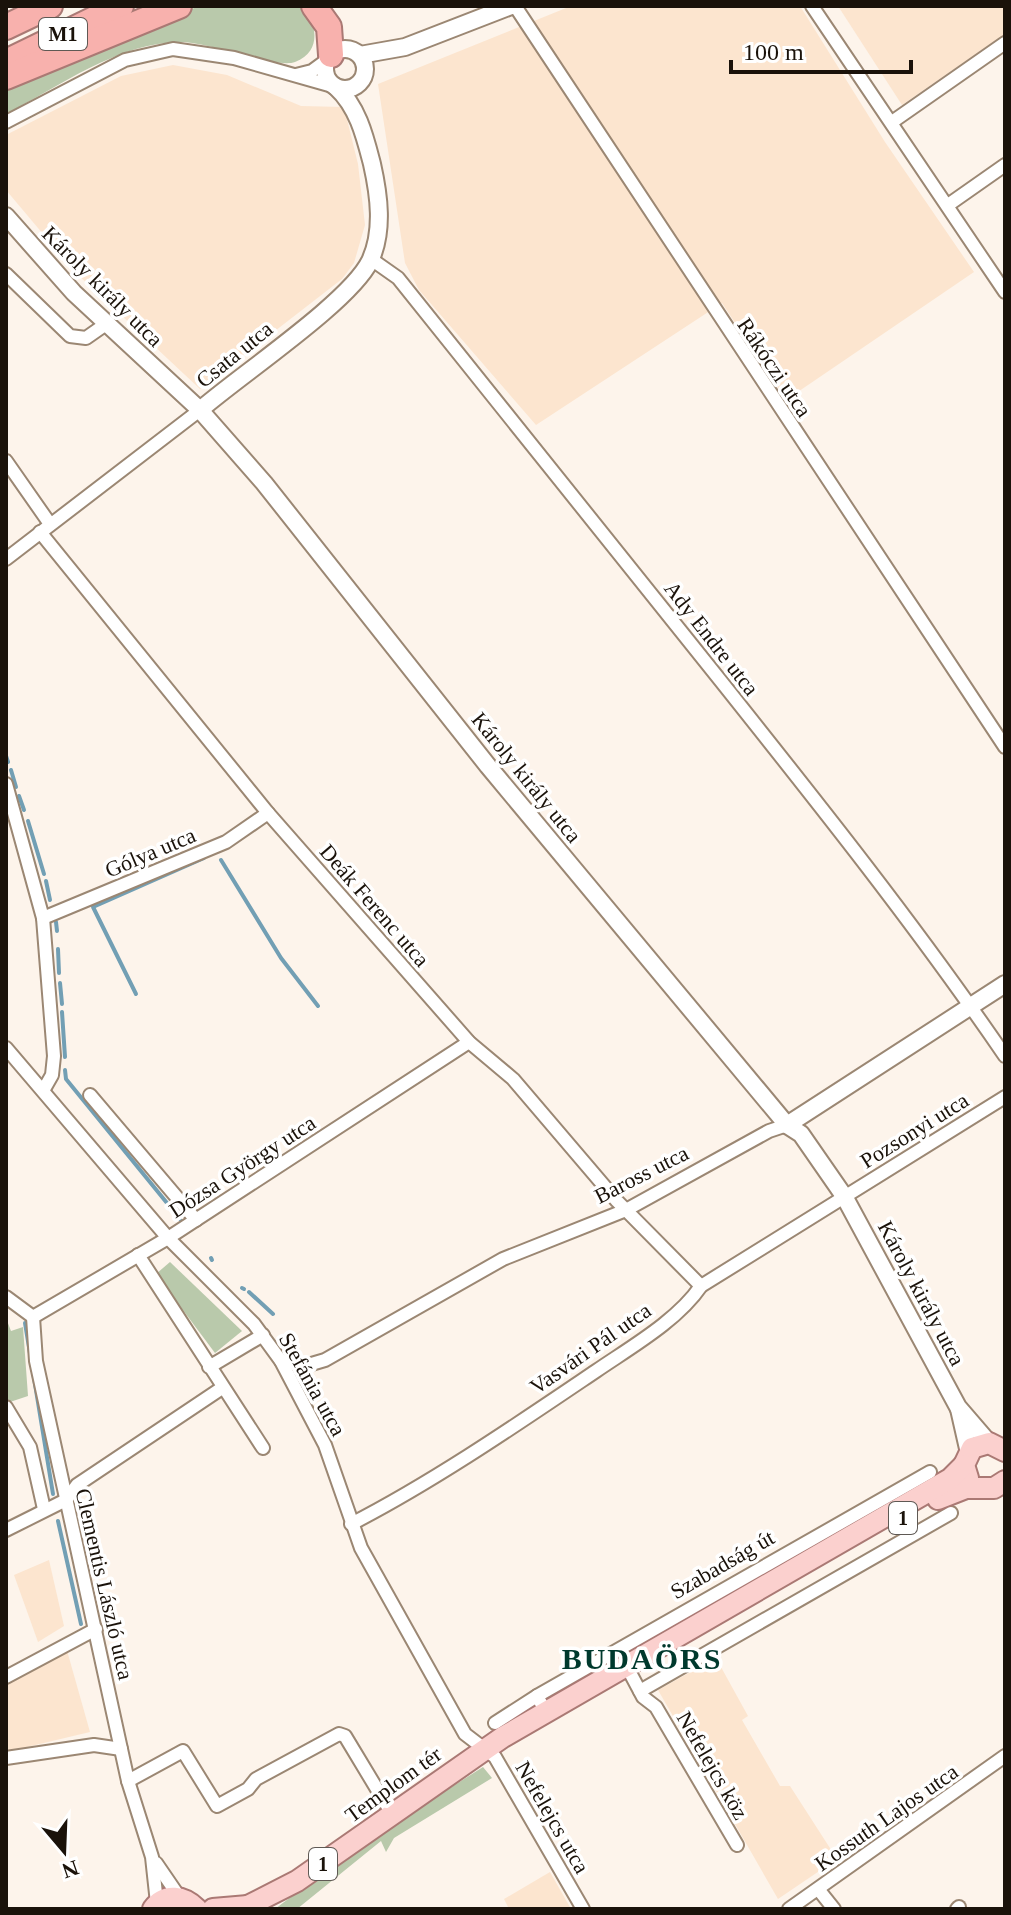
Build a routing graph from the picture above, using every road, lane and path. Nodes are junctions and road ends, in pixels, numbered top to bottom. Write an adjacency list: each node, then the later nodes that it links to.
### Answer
1 (50, 6): 7 (highway, M1)
2 (121, 6): 12 (highway, M1)
3 (179, 6): 14 (highway)
4 (314, 6): 11 (highway)
5 (513, 6): 9 (street); 31 (street, Rákóczi utca)
6 (812, 6): 18 (street)
7 (6, 27)
8 (1005, 43): 18 (street)
9 (405, 47): 10 (street); 15 (street)
10 (360, 55): 11 (street); 15 (street)
11 (329, 58): 13 (street); 16 (street)
12 (6, 62)
13 (289, 76): 16 (street); 17 (street)
14 (6, 77)
15 (362, 78): 16 (street); 19 (street, Csata utca)
16 (336, 87): 19 (street, Csata utca)
17 (6, 122)
18 (892, 122): 21 (street)
19 (361, 124): 23 (street, Csata utca)
20 (1005, 165): 21 (street)
21 (948, 205): 25 (street)
22 (6, 216): 26 (street, Károly király utca)
23 (371, 259): 27 (street, Csata utca); 36 (street, Ady Endre utca)
24 (6, 274): 26 (street)
25 (1005, 292)
26 (106, 324): 27 (street, Károly király utca)
27 (200, 410): 29 (street, Csata utca); 43 (street, Károly király utca)
28 (6, 461): 29 (street, Deák Ferenc utca)
29 (45, 528): 30 (street, Csata utca); 33 (street, Deák Ferenc utca)
30 (6, 559)
31 (1005, 747)
32 (6, 784): 34 (street)
33 (268, 813): 34 (street, Gólya utca); 37 (street, Deák Ferenc utca)
34 (43, 918): 40 (street)
35 (1005, 984): 36 (street, Baross utca)
36 (971, 1006): 39 (street, Ady Endre utca); 43 (street, Baross utca)
37 (469, 1042): 45 (street, Deák Ferenc utca); 46 (street, Dózsa György utca)
38 (6, 1048): 40 (street, Stefánia utca)
39 (1005, 1056)
40 (44, 1089): 47 (street, Stefánia utca)
41 (90, 1095): 46 (street)
42 (1005, 1097): 44 (street, Pozsonyi utca)
43 (787, 1125): 44 (street, Károly király utca); 45 (street, Baross utca)
44 (844, 1196): 49 (street, Vasvári Pál utca); 57 (street, Károly király utca)
45 (626, 1210): 49 (street, Deák Ferenc utca); 53 (street, Baross utca)
46 (196, 1220): 47 (street, Dózsa György utca)
47 (168, 1238): 48 (street, Dózsa György utca); 52 (street, Stefánia utca)
48 (138, 1255): 51 (street, Dózsa György utca); 54 (street)
49 (701, 1286): 67 (street, Vasvári Pál utca)
50 (6, 1297): 51 (street)
51 (33, 1317): 64 (street, Clementis László utca)
52 (263, 1335): 53 (street, Stefánia utca); 54 (street)
53 (281, 1361): 67 (street, Stefánia utca)
54 (209, 1367): 55 (street)
55 (222, 1388): 59 (street); 64 (street)
56 (6, 1407): 65 (street, Clementis László utca)
57 (958, 1407): 58 (street, Károly király utca); 60 (street, Károly király utca)
58 (1000, 1446): 60 (main road, 1)
59 (263, 1448)
60 (966, 1459): 63 (main road); 69 (main road, Szabadság út / 1)
61 (930, 1472): 74 (street, Szabadság út)
62 (1005, 1481): 63 (main road, 1)
63 (980, 1488): 69 (main road, Szabadság út / 1)
64 (66, 1500): 65 (street); 70 (street, Clementis László utca)
65 (44, 1509): 68 (street)
66 (951, 1513): 73 (street)
67 (351, 1524): 77 (street, Stefánia utca)
68 (6, 1530)
69 (827, 1554): 71 (main road, Szabadság út / 1)
70 (96, 1629): 72 (street); 76 (street, Clementis László utca)
71 (627, 1667): 73 (street, Nefelejcs köz); 74 (main road, Szabadság út / 1)
72 (6, 1677)
73 (640, 1691): 82 (street, Nefelejcs köz)
74 (541, 1704): 75 (street, Szabadság út); 77 (main road, Szabadság út / 1)
75 (495, 1723)
76 (121, 1749): 79 (street); 80 (street, Clementis László utca)
77 (484, 1749): 81 (main road, Templom tér / 1); 90 (street, Nefelejcs utca)
78 (1005, 1756): 84 (street, Kossuth Lajos utca)
79 (6, 1758)
80 (128, 1781): 81 (street); 83 (street, Clementis László utca)
81 (392, 1814): 87 (main road, Templom tér / 1)
82 (737, 1845)
83 (152, 1857): 85 (street, Clementis László utca); 86 (street, Clementis László utca)
84 (818, 1889): 91 (street, Kossuth Lajos utca); 92 (street)
85 (191, 1905): 86 (main road); 88 (main road)
86 (155, 1906)
87 (245, 1908): 89 (main road, Templom tér / 1)
88 (205, 1909)
89 (213, 1909)
90 (583, 1909)
91 (789, 1909)
92 (834, 1909)

